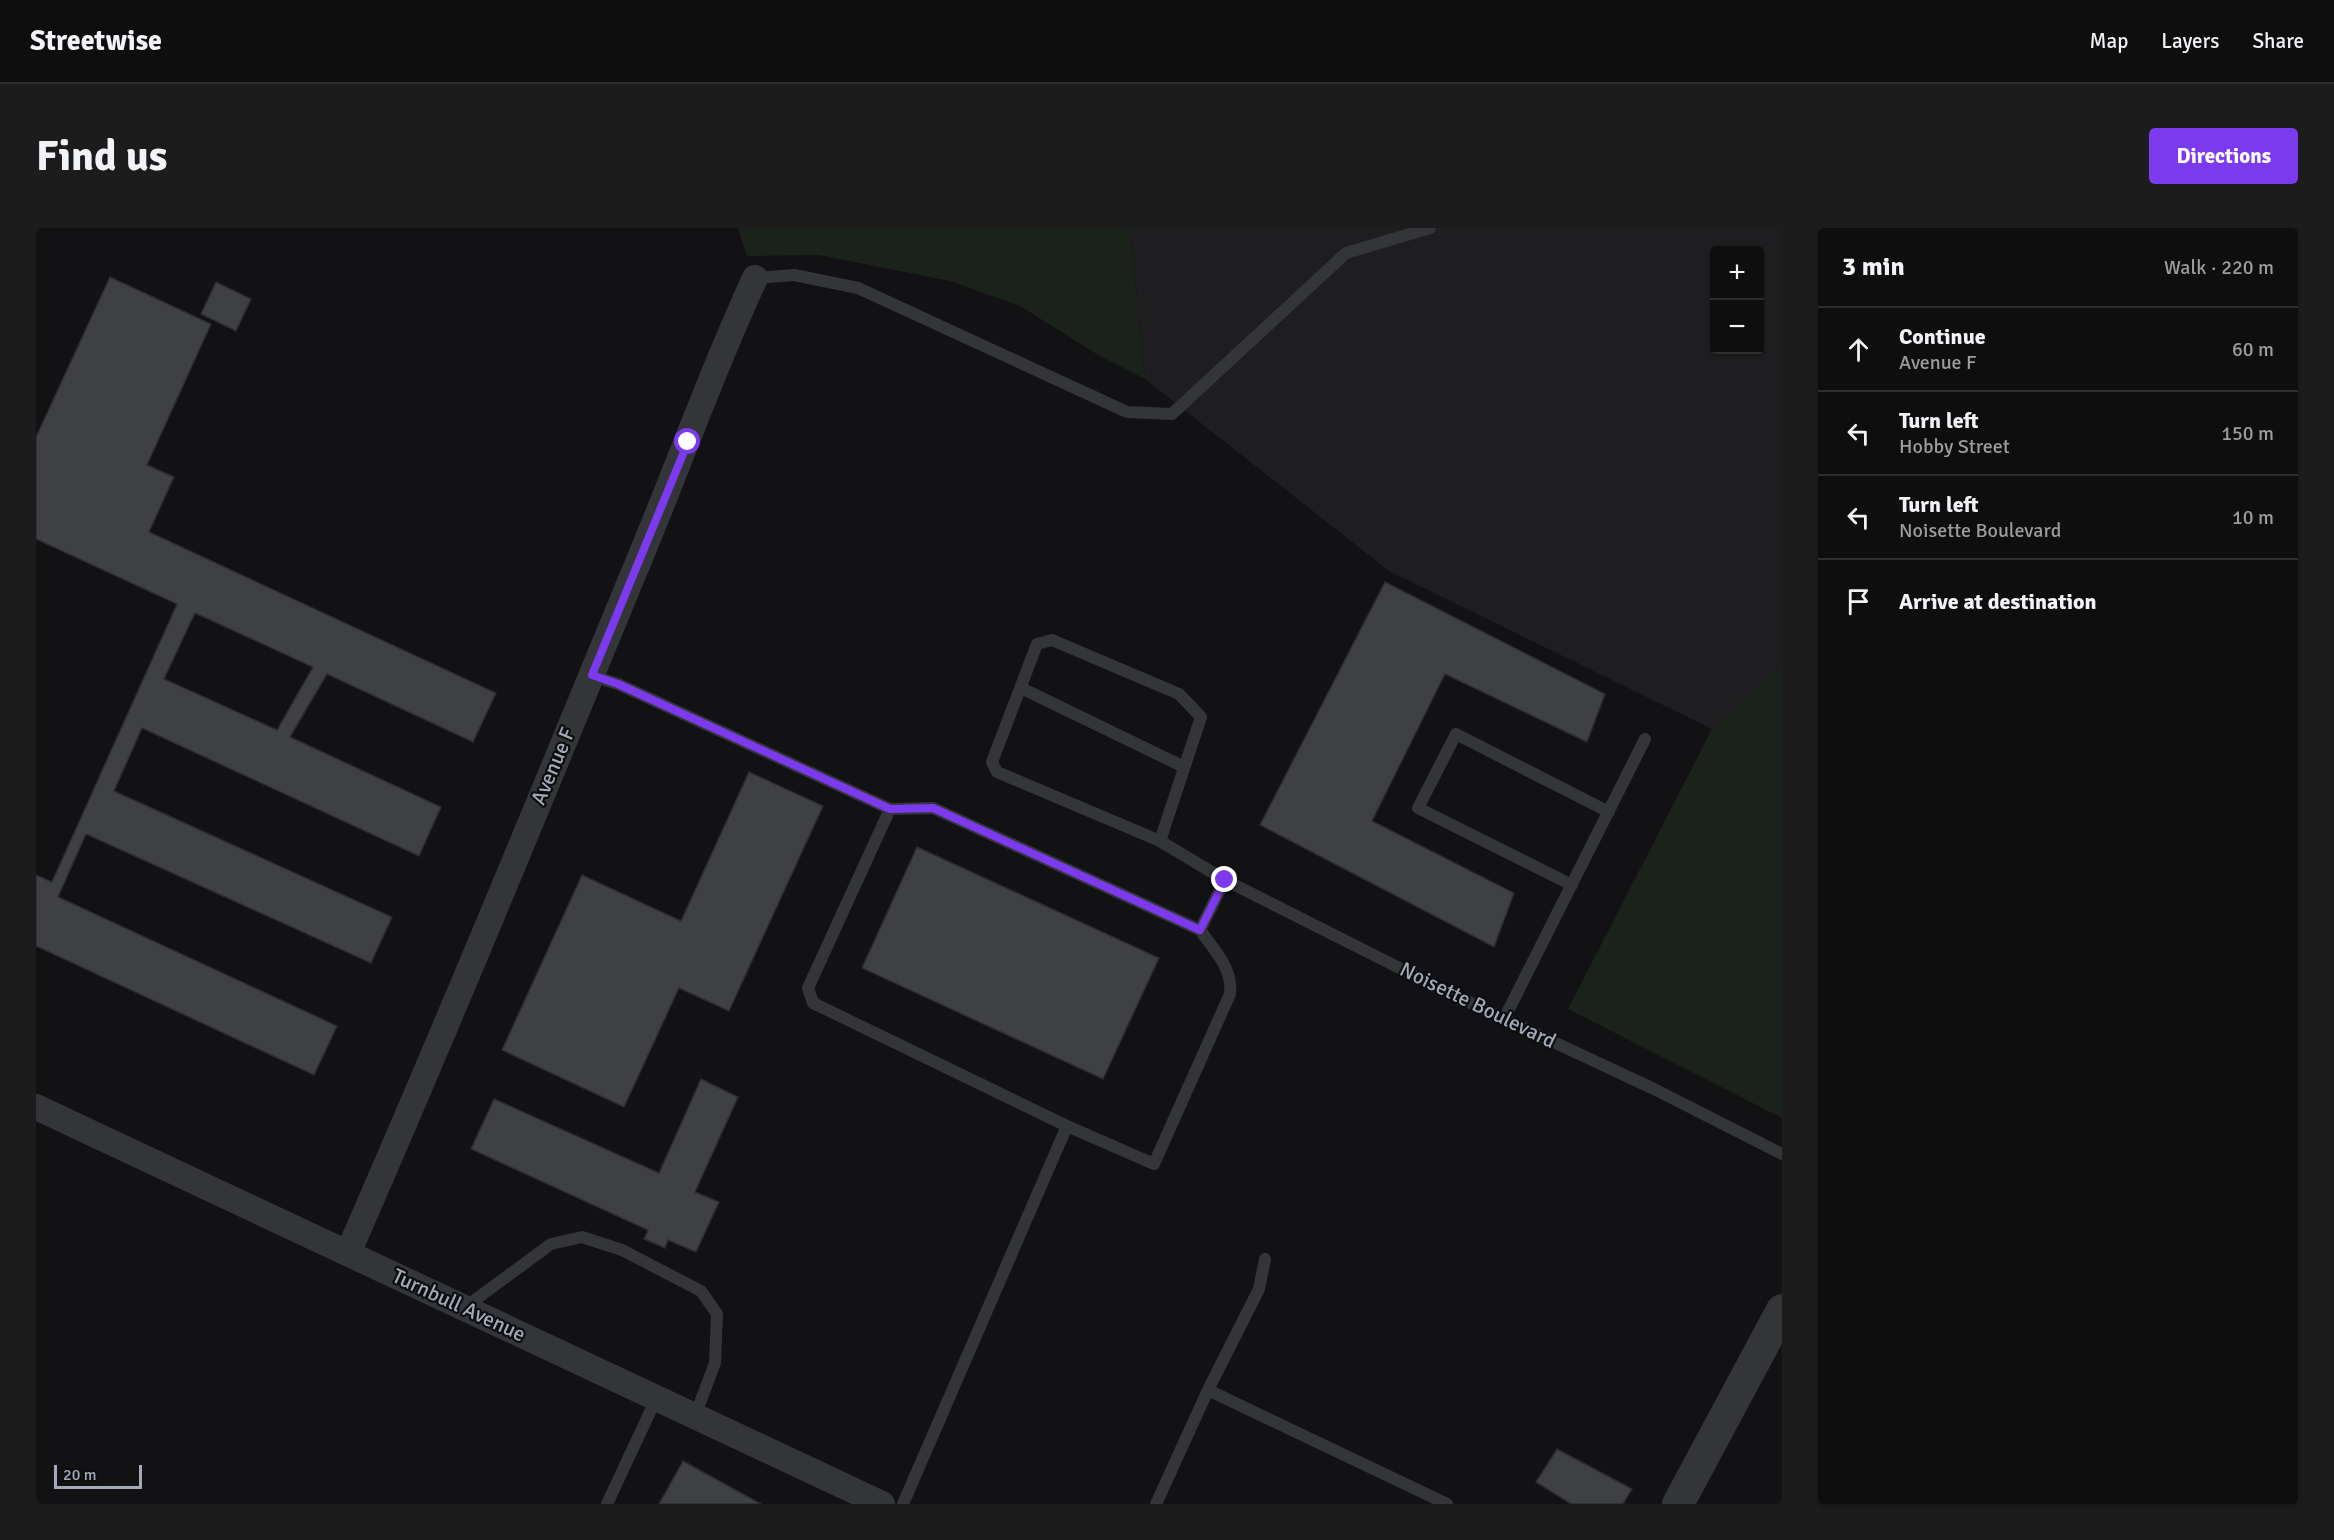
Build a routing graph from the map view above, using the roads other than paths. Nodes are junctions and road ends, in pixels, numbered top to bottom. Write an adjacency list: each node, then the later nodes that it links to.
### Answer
1 (1430, 228): 2 (lane)
2 (755, 278): 3 (street, Avenue F)
3 (592, 675): 7 (lane); 17 (street, Avenue F)
4 (1021, 688): 6 (lane); 6 (lane, Noisette Boulevard); 9 (lane, Noisette Boulevard)
5 (1645, 739): 8 (lane)
6 (1184, 767): 9 (lane)
7 (890, 809): 12 (lane); 15 (lane)
8 (1609, 812): 11 (lane); 11 (lane)
9 (1160, 841): 10 (lane, Noisette Boulevard)
10 (1225, 880): 12 (lane); 13 (lane, Noisette Boulevard)
11 (1572, 885): 13 (lane)
12 (1200, 930): 15 (lane)
13 (1504, 1019): 16 (lane, Noisette Boulevard)
14 (36, 1107): 17 (street, Turnbull Avenue)
15 (1067, 1126): 26 (lane)
16 (1782, 1154)
17 (348, 1253): 19 (street, Turnbull Avenue)
18 (1265, 1259): 21 (lane)
19 (464, 1308): 22 (street, Turnbull Avenue); 23 (lane)
20 (1782, 1310): 29 (street)
21 (1208, 1390): 27 (lane); 28 (lane)
22 (656, 1398): 23 (street, Turnbull Avenue); 24 (lane)
23 (694, 1416): 25 (street, Turnbull Avenue)
24 (607, 1504)
25 (882, 1504)
26 (903, 1504)
27 (1156, 1504)
28 (1447, 1504)
29 (1678, 1504)

